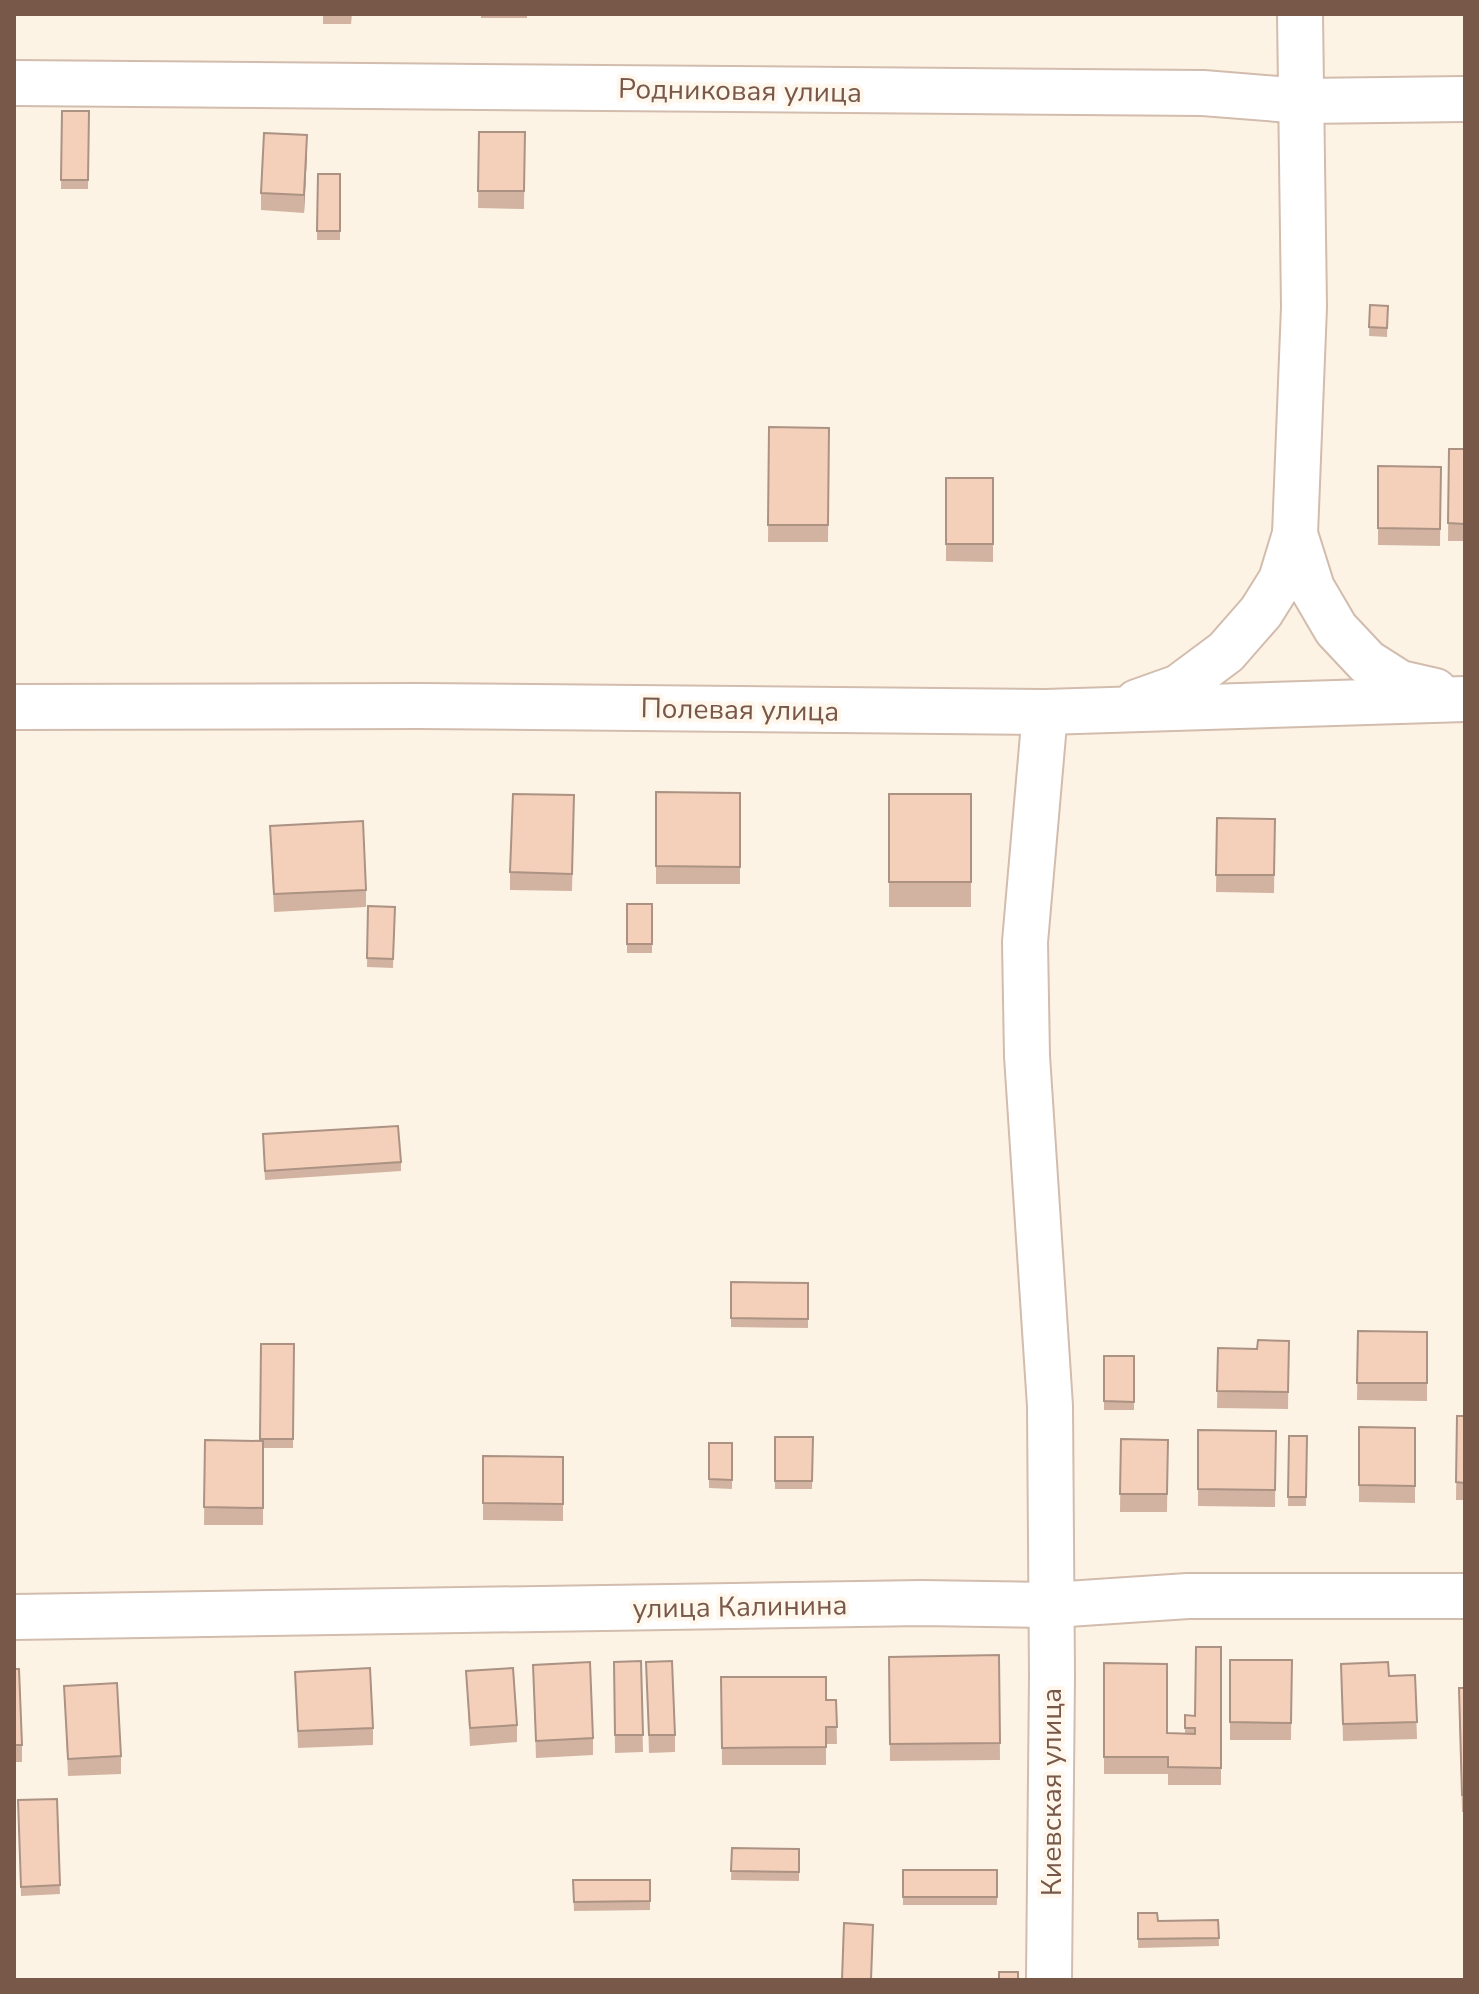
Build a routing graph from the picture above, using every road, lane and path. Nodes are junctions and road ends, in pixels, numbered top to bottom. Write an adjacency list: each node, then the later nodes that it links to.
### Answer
1 (1300, 14): 4 (street)
2 (14, 83): 4 (street, Родниковая улица)
3 (1465, 99): 4 (street, Родниковая улица)
4 (1303, 101): 5 (street)
5 (1295, 534): 6 (street); 8 (street)
6 (1465, 699): 8 (street, Полевая улица)
7 (14, 707): 9 (street, Полевая улица)
8 (1118, 710): 9 (street, Полевая улица)
9 (1045, 712): 11 (street, Киевская улица)
10 (1465, 1596): 11 (street, улица Калинина)
11 (1052, 1605): 12 (street, улица Калинина); 13 (street, Киевская улица)
12 (14, 1617)
13 (1049, 1980)

